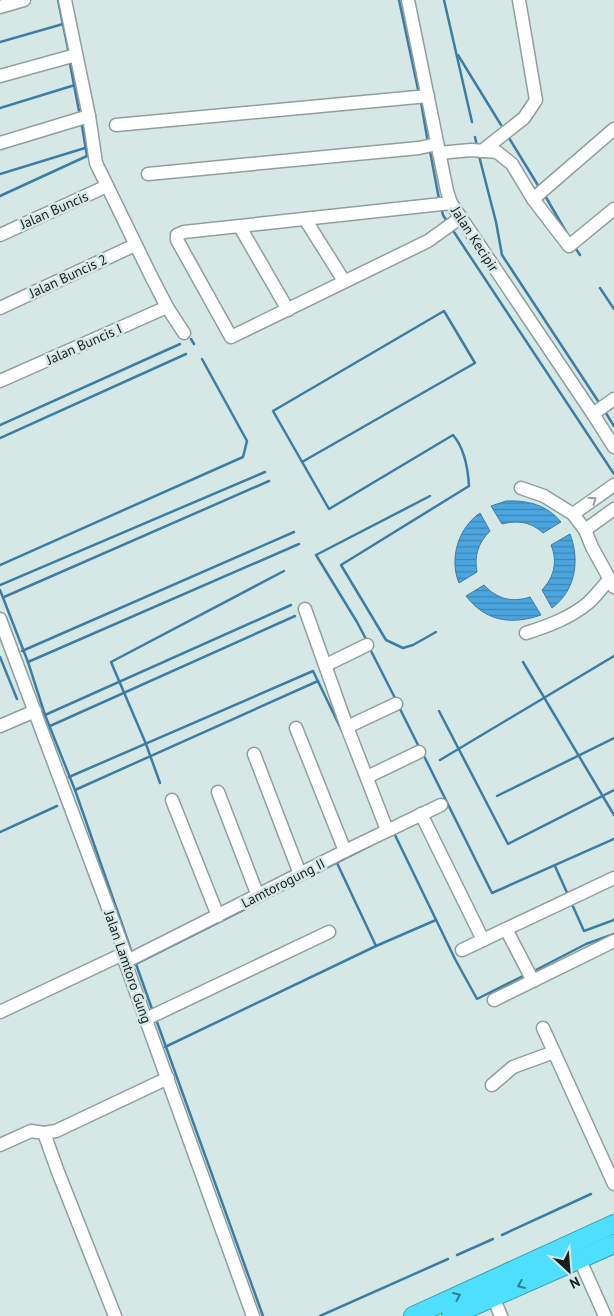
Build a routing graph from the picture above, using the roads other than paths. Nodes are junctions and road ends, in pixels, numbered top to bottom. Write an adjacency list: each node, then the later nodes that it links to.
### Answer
1 (24, 0): 5 (street)
2 (64, 0): 6 (street)
3 (408, 0): 8 (street, Jalan Kecipir)
4 (519, 0): 14 (street)
5 (0, 7)
6 (76, 54): 7 (street); 9 (street)
7 (0, 76)
8 (421, 97): 10 (street); 13 (street, Jalan Kecipir)
9 (89, 116): 12 (street); 16 (street)
10 (116, 125)
11 (614, 129): 17 (street)
12 (0, 143)
13 (431, 148): 14 (street); 15 (street); 18 (street, Jalan Kecipir)
14 (482, 151): 17 (street)
15 (148, 174)
16 (107, 186): 23 (street, Jalan Buncis); 24 (street)
17 (533, 199): 19 (street)
18 (443, 204): 20 (street); 21 (street, Jalan Kecipir)
19 (614, 209)
20 (305, 219): 22 (street); 25 (street)
21 (454, 224): 25 (street); 31 (street, Jalan Kecipir)
22 (240, 227): 28 (street); 28 (street)
23 (0, 235)
24 (135, 245): 26 (street); 27 (street, Jalan Buncis 2)
25 (344, 281): 28 (street)
26 (167, 307): 29 (street); 30 (street, Jalan Buncis I)
27 (0, 308)
28 (288, 310)
29 (184, 333)
30 (0, 381)
31 (604, 407): 32 (street, Jalan Kecipir)
32 (614, 447)
33 (614, 486): 36 (street, one-way to 33)
34 (522, 488): 36 (street)
35 (614, 509): 37 (street)
36 (573, 514): 37 (street)
37 (585, 530): 38 (street)
38 (612, 584): 41 (street)
39 (305, 609): 43 (street)
40 (0, 619): 45 (street, Jalan Lamtoro Gung)
41 (526, 633)
42 (367, 645): 43 (street)
43 (326, 665): 47 (street)
44 (396, 704): 47 (street)
45 (35, 711): 46 (street); 67 (street, Jalan Lamtoro Gung)
46 (0, 726)
47 (347, 727): 51 (street)
48 (296, 728): 57 (street)
49 (419, 752): 51 (street)
50 (254, 754): 58 (street)
51 (367, 777): 56 (street)
52 (218, 792): 60 (street)
53 (172, 800): 61 (street)
54 (441, 805): 55 (street, Lamtorogung II)
55 (421, 814): 56 (street, Lamtorogung II); 64 (street)
56 (387, 830): 57 (street, Lamtorogung II)
57 (344, 851): 58 (street, Lamtorogung II)
58 (300, 874): 60 (street, Lamtorogung II)
59 (614, 878): 62 (street)
60 (258, 896): 61 (street, Lamtorogung II)
61 (218, 916): 67 (street, Lamtorogung II)
62 (506, 929): 64 (street); 68 (street)
63 (329, 932): 71 (street)
64 (483, 940): 66 (street)
65 (614, 940): 68 (street)
66 (462, 950)
67 (125, 957): 70 (street, Lamtorogung II); 71 (street, Jalan Lamtoro Gung)
68 (530, 975): 69 (street)
69 (494, 1000)
70 (0, 1012)
71 (146, 1019): 74 (street, Jalan Lamtoro Gung)
72 (543, 1028): 73 (street)
73 (554, 1052): 75 (street); 78 (street)
74 (168, 1078): 76 (street); 84 (street, Jalan Lamtoro Gung)
75 (492, 1086)
76 (44, 1133): 77 (street); 83 (street)
77 (0, 1145)
78 (614, 1184)
79 (614, 1224): 85 (highway, one-way to 79)
80 (614, 1244): 81 (highway)
81 (580, 1260): 82 (highway, one-way to 82); 88 (street)
82 (493, 1297): 86 (highway); 87 (street)
83 (115, 1316)
84 (253, 1316)
85 (412, 1316)
86 (451, 1316)
87 (501, 1316)
88 (605, 1316)

